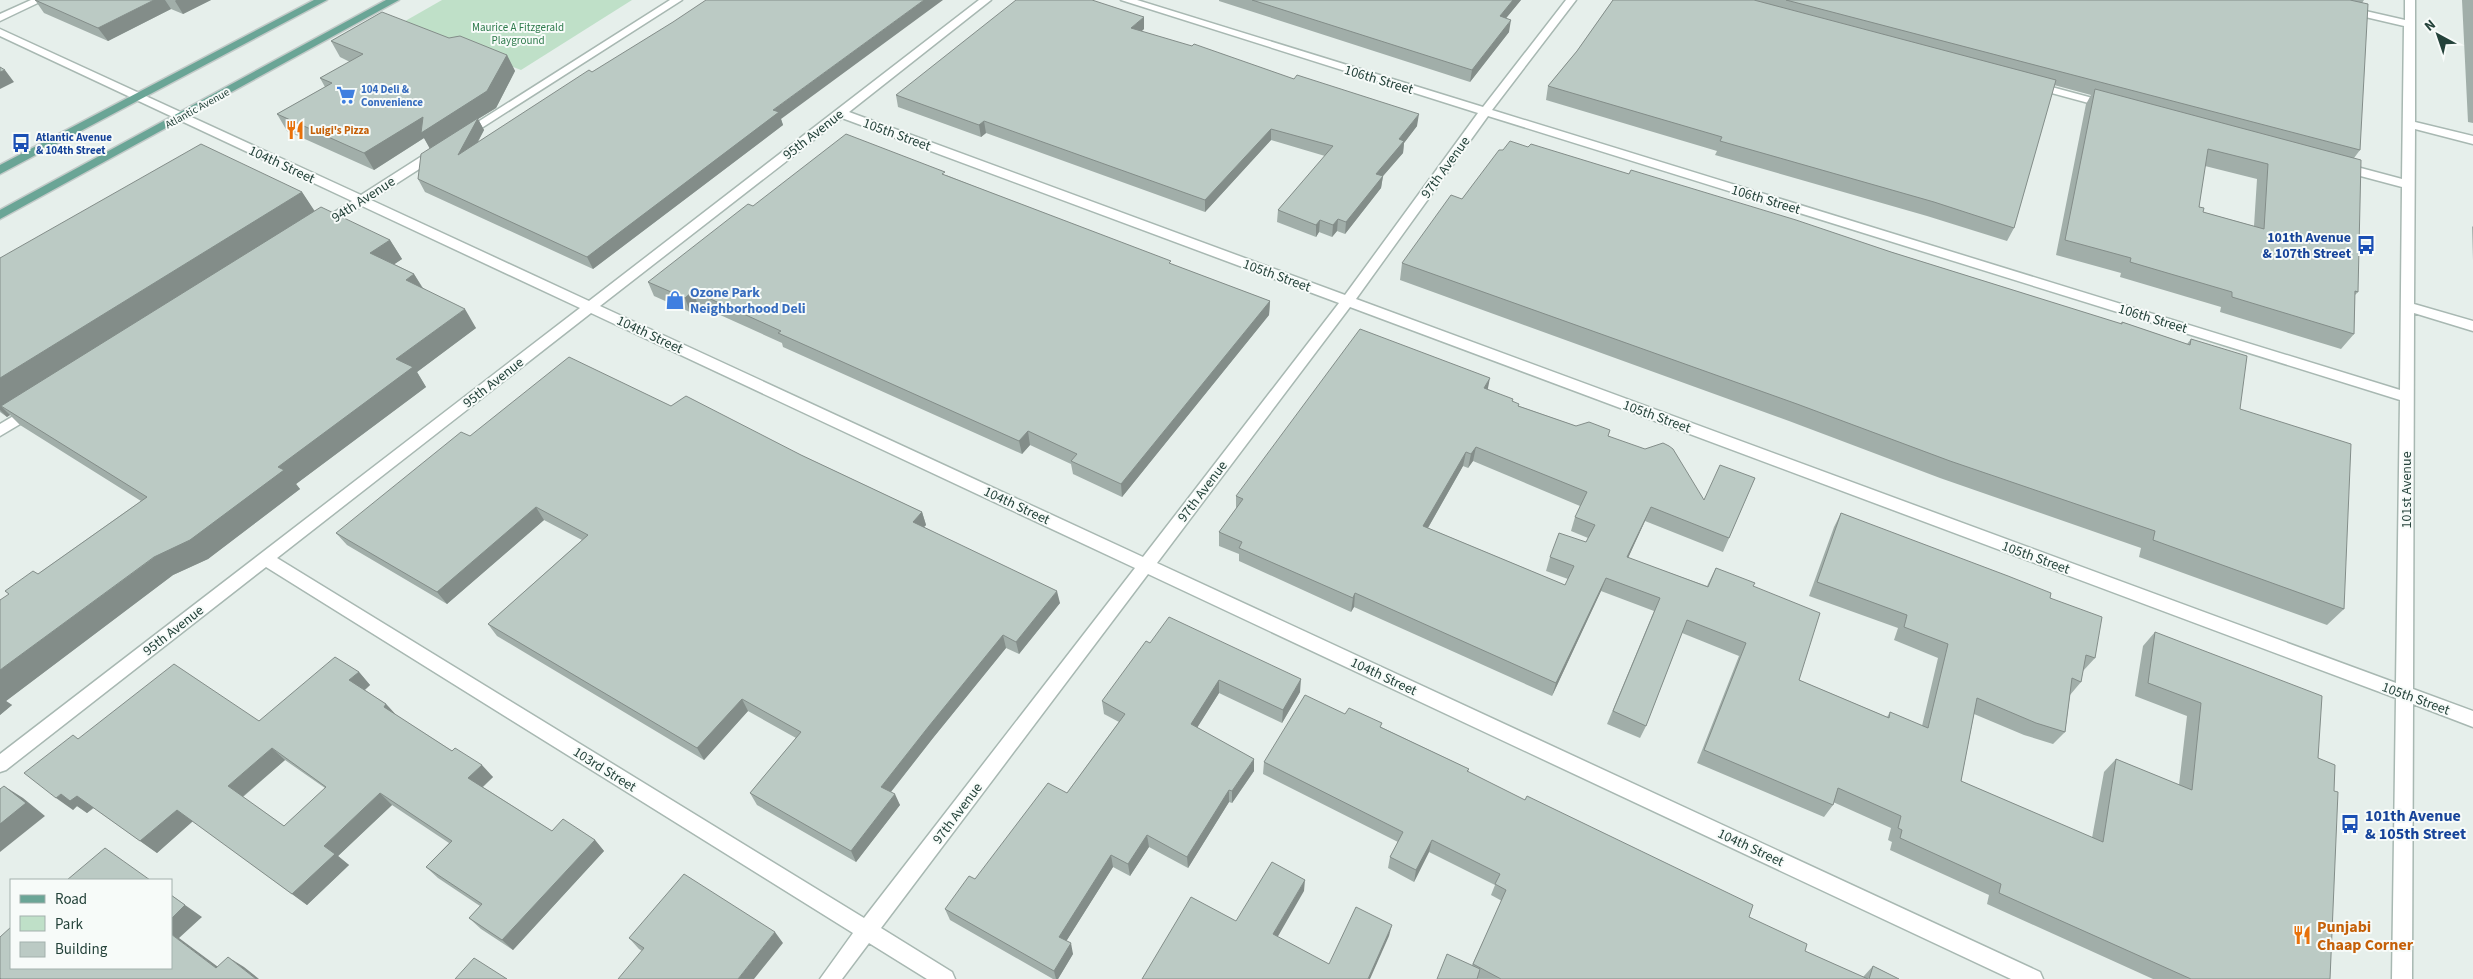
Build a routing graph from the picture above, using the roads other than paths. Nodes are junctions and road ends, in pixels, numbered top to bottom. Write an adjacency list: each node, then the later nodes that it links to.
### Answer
1 (39, 0): 10 (street)
2 (322, 0): 14 (main road)
3 (394, 0): 18 (main road, Atlantic Avenue)
4 (677, 0): 24 (street, 94th Avenue)
5 (986, 0): 17 (street, 95th Avenue)
6 (1126, 0): 16 (street, 106th Street)
7 (1571, 0): 16 (street, 97th Avenue)
8 (2410, 0): 11 (street, 101st Avenue)
9 (2341, 8): 11 (street)
10 (0, 18)
11 (2410, 24): 19 (street, 101st Avenue)
12 (0, 32): 14 (street, 104th Street)
13 (2017, 81): 15 (street)
14 (139, 97): 18 (street, 104th Street); 22 (main road)
15 (2122, 109)
16 (1485, 111): 27 (street, 97th Avenue); 31 (street, 106th Street)
17 (840, 113): 27 (street, 105th Street); 28 (street, 95th Avenue)
18 (179, 117): 24 (street, 104th Street); 25 (main road, Atlantic Avenue)
19 (2409, 124): 20 (street); 23 (street, 101st Avenue)
20 (2473, 140)
21 (2332, 164): 23 (street)
22 (0, 170)
23 (2409, 185): 29 (street, 101st Avenue)
24 (362, 200): 26 (street, 94th Avenue); 28 (street, 104th Street)
25 (0, 215)
26 (310, 233)
27 (1348, 302): 35 (street, 97th Avenue); 36 (street, 105th Street)
28 (590, 307): 34 (street, 95th Avenue); 35 (street, 104th Street)
29 (2408, 307): 30 (street); 31 (street, 101st Avenue)
30 (2473, 326)
31 (2407, 397): 36 (street, 101st Avenue)
32 (42, 404): 33 (street)
33 (0, 431)
34 (265, 559): 38 (street, 95th Avenue); 39 (street, 103rd Street)
35 (1145, 565): 39 (street, 97th Avenue); 42 (street, 104th Street)
36 (2405, 694): 37 (street, 105th Street); 43 (street, 101st Avenue)
37 (2473, 719)
38 (0, 764)
39 (867, 930): 40 (street, 97th Avenue); 41 (street, 103rd Street)
40 (830, 979)
41 (945, 979)
42 (2033, 979)
43 (2402, 979)

